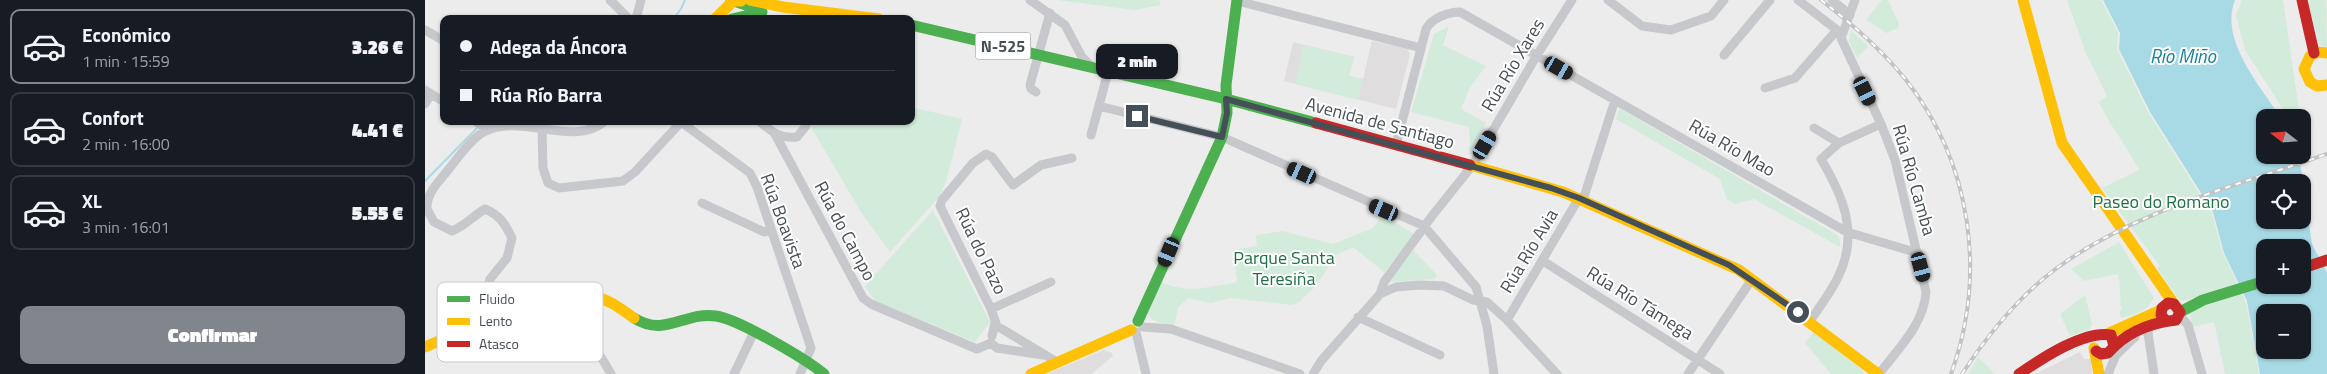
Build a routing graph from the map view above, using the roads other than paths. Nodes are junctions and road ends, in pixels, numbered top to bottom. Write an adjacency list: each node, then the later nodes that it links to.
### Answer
1 (610, 0): 19 (street)
2 (641, 0): 20 (street)
3 (720, 0): 21 (main road)
4 (733, 0): 17 (main road); 22 (main road); 23 (main road)
5 (750, 0): 17 (main road)
6 (1030, 0): 18 (street)
7 (1572, 0): 36 (street, Rúa Río Xares)
8 (1608, 0): 9 (street)
9 (1724, 0)
10 (1769, 0): 37 (street)
11 (1798, 0): 30 (street)
12 (1833, 0): 27 (street)
13 (1855, 0): 27 (street)
14 (2023, 0): 87 (main road)
15 (2302, 0): 33 (main road)
16 (1237, 1): 32 (street); 44 (main road)
17 (769, 8): 24 (main road); 25 (main road); 26 (main road)
18 (1050, 13): 35 (street); 38 (street)
19 (625, 15)
20 (637, 15)
21 (717, 15)
22 (719, 15)
23 (732, 15)
24 (745, 15)
25 (804, 15)
26 (839, 15)
27 (1849, 18): 30 (street)
28 (915, 26): 35 (main road, N-525)
29 (425, 30): 31 (street)
30 (1839, 32): 41 (street); 49 (street, Rúa Río Camba)
31 (440, 39)
32 (1421, 48): 36 (street, Rúa Río Mao); 65 (street)
33 (2314, 53): 34 (main road); 40 (main road)
34 (2327, 53)
35 (1039, 55): 38 (main road, N-525); 43 (street)
36 (1537, 55): 46 (street, Rúa Río Mao); 67 (street, Rúa Río Xares)
37 (1724, 55)
38 (1093, 69): 39 (main road, Avenida de Santiago / N-525)
39 (1108, 72): 44 (main road, Avenida de Santiago / N-525); 48 (street)
40 (2326, 87)
41 (1765, 88)
42 (428, 92): 45 (street); 47 (street)
43 (1036, 92)
44 (1226, 99): 63 (main road); 65 (main road, Avenida de Santiago / N-525)
45 (440, 100)
46 (1615, 100): 68 (street, Rúa Río Avia); 74 (street, Rúa Río Mao)
47 (425, 104)
48 (1099, 106): 62 (street); 63 (street)
49 (1881, 124): 64 (street); 75 (street, Rúa Río Camba)
50 (481, 125): 60 (street)
51 (505, 125): 60 (street)
52 (518, 125): 59 (street)
53 (600, 125): 59 (street)
54 (678, 125): 59 (street)
55 (685, 125): 73 (street, Rúa Boavista)
56 (764, 125): 61 (street)
57 (806, 125): 61 (street)
58 (1814, 128): 64 (street)
59 (542, 129)
60 (489, 130): 71 (street)
61 (775, 134): 97 (street, Rúa do Campo)
62 (1091, 135)
63 (1222, 137): 72 (street); 93 (main road)
64 (1839, 143): 74 (street)
65 (1396, 145): 67 (main road, Avenida de Santiago / N-525)
66 (1072, 158): 86 (street, Rúa do Pazo)
67 (1472, 166): 68 (main road, Avenida de Santiago / N-525); 72 (street, Rúa Río Xares)
68 (1581, 199): 77 (street, Rúa Río Avia); 79 (main road, Avenida de Santiago / N-525)
69 (702, 203): 73 (street)
70 (425, 212): 71 (street)
71 (433, 220): 80 (street)
72 (1424, 226): 83 (street, Rúa Río Xares); 85 (street)
73 (770, 230): 106 (street, Rúa Boavista)
74 (1847, 232): 75 (street, Rúa Río Mao); 90 (street)
75 (1918, 253): 119 (street, Rúa Río Camba)
76 (2327, 260): 78 (main road)
77 (1543, 261): 89 (street, Rúa Río Avia); 103 (street, Rúa Río Támega)
78 (2311, 265)
79 (1751, 279): 90 (main road, Avenida de Santiago / N-525); 103 (street)
80 (489, 282)
81 (1051, 282): 86 (street)
82 (2256, 283): 87 (main road)
83 (1380, 294): 85 (street); 88 (street)
84 (603, 300): 94 (main road)
85 (1477, 300): 89 (street); 115 (street)
86 (991, 309): 91 (street, Rúa do Pazo)
87 (2171, 311): 92 (main road); 96 (main road); 124 (street)
88 (1358, 317): 102 (street); 114 (street)
89 (1507, 320): 116 (street)
90 (1810, 320): 119 (main road, Avenida de Santiago / N-525)
91 (995, 321): 95 (street, Rúa do Pazo); 97 (street, Rúa do Pazo)
92 (2144, 327): 101 (main road); 123 (street)
93 (1137, 328): 104 (main road); 112 (street); 113 (street)
94 (754, 332): 106 (main road); 108 (street)
95 (1008, 332): 97 (street); 104 (street, Rúa do Pazo)
96 (2109, 333): 99 (main road); 101 (main road)
97 (991, 340): 104 (street)
98 (437, 342): 100 (main road)
99 (2095, 344): 101 (main road); 120 (main road); 121 (main road)
100 (425, 347)
101 (2113, 351): 121 (main road); 122 (street)
102 (1440, 355)
103 (1698, 358): 117 (street); 118 (street, Rúa Río Támega)
104 (1052, 359): 111 (main road)
105 (603, 360): 107 (street)
106 (807, 360): 109 (street); 110 (main road)
107 (611, 374)
108 (734, 374)
109 (800, 374)
110 (824, 374)
111 (1031, 374)
112 (1146, 374)
113 (1300, 374)
114 (1313, 374)
115 (1494, 374)
116 (1557, 374)
117 (1688, 374)
118 (1720, 374)
119 (1879, 374)
120 (2019, 374)
121 (2101, 374)
122 (2107, 374)
123 (2154, 374)
124 (2202, 374)

